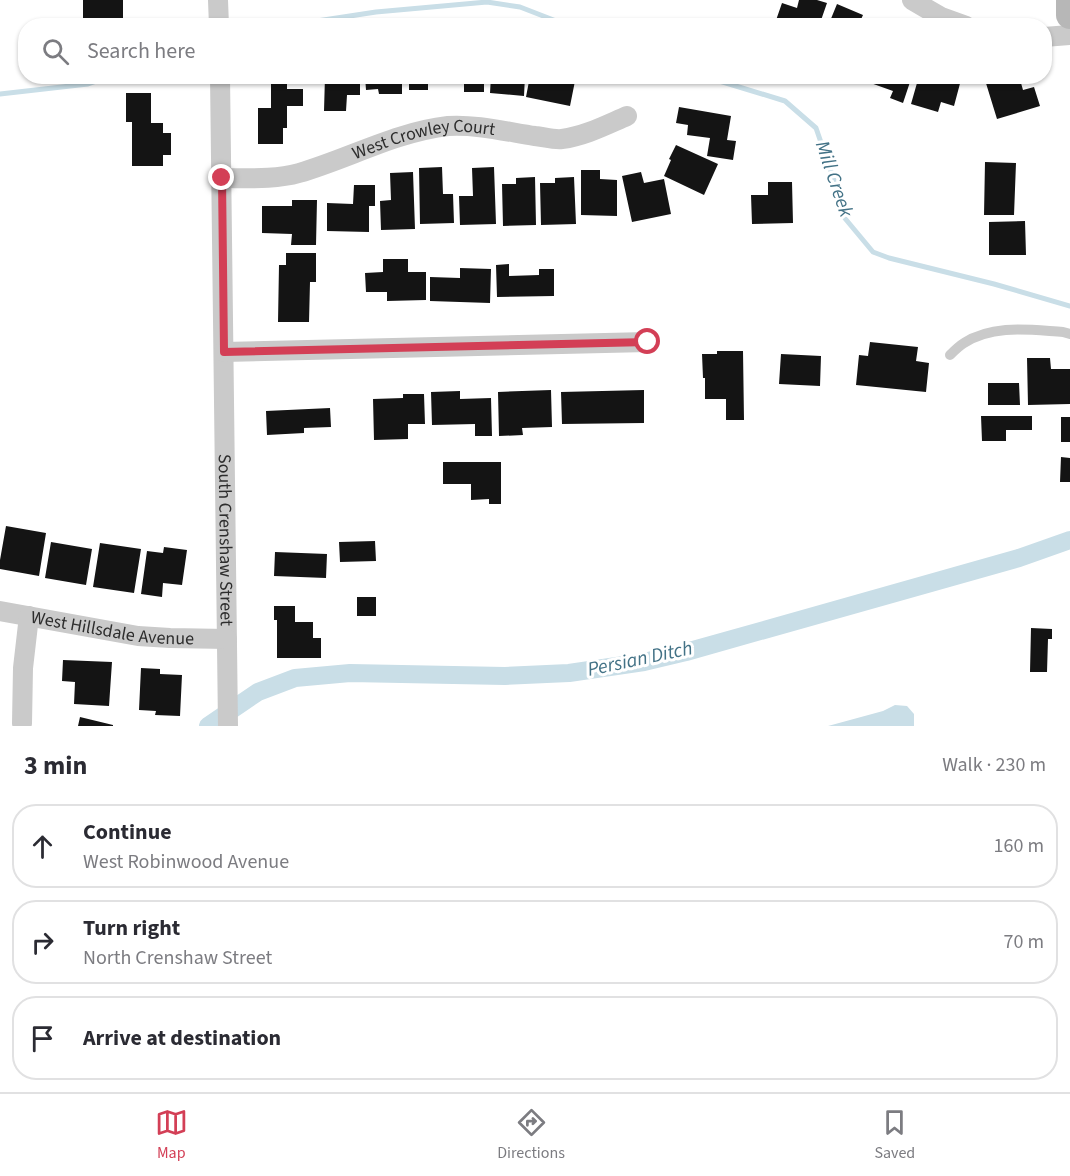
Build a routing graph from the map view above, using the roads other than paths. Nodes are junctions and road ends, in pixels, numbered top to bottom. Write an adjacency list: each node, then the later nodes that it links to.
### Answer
1 (218, 0): 5 (street)
2 (912, 0): 6 (street)
3 (1070, 0): 4 (street)
4 (1070, 15)
5 (219, 18)
6 (946, 18)
7 (1070, 35): 8 (street)
8 (1052, 36)
9 (220, 84): 11 (street, South Crenshaw Street)
10 (627, 116): 11 (street, West Crowley Court)
11 (222, 178): 14 (street, South Crenshaw Street)
12 (1070, 334): 15 (lane)
13 (648, 342): 14 (street)
14 (224, 352): 18 (street, South Crenshaw Street)
15 (950, 355)
16 (0, 611): 17 (street, West Hillsdale Avenue)
17 (29, 616): 18 (street, West Hillsdale Avenue); 19 (street)
18 (227, 639): 20 (street, South Crenshaw Street)
19 (22, 723)
20 (228, 726)

